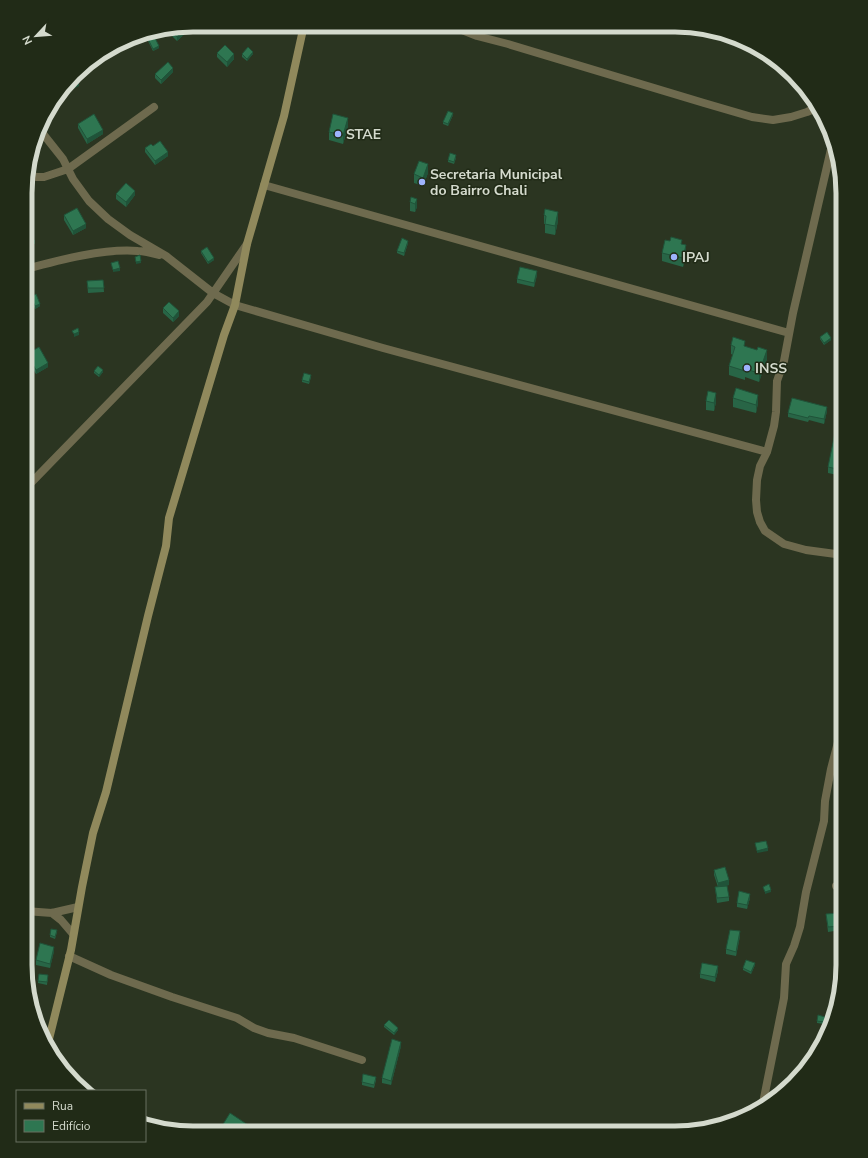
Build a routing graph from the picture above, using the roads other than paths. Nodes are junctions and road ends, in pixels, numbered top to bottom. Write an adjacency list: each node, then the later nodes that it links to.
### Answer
1 (302, 32): 9 (street)
2 (467, 32): 4 (street)
3 (154, 107): 7 (street)
4 (813, 109)
5 (43, 134): 7 (street)
6 (831, 151): 15 (street)
7 (68, 169): 8 (street); 11 (street)
8 (33, 176)
9 (264, 185): 10 (street); 15 (street)
10 (247, 244): 13 (street); 14 (street)
11 (166, 256): 12 (street); 13 (street)
12 (32, 268)
13 (213, 293): 14 (street); 17 (street)
14 (235, 305): 16 (street); 20 (street)
15 (789, 333): 16 (street)
16 (767, 452): 18 (street)
17 (32, 482)
18 (836, 554)
19 (836, 750): 27 (street)
20 (78, 907): 22 (street); 23 (street)
21 (32, 912): 22 (street)
22 (52, 913): 23 (street)
23 (73, 934): 24 (street)
24 (70, 956): 25 (street); 26 (street)
25 (50, 1037)
26 (362, 1060)
27 (764, 1100)

